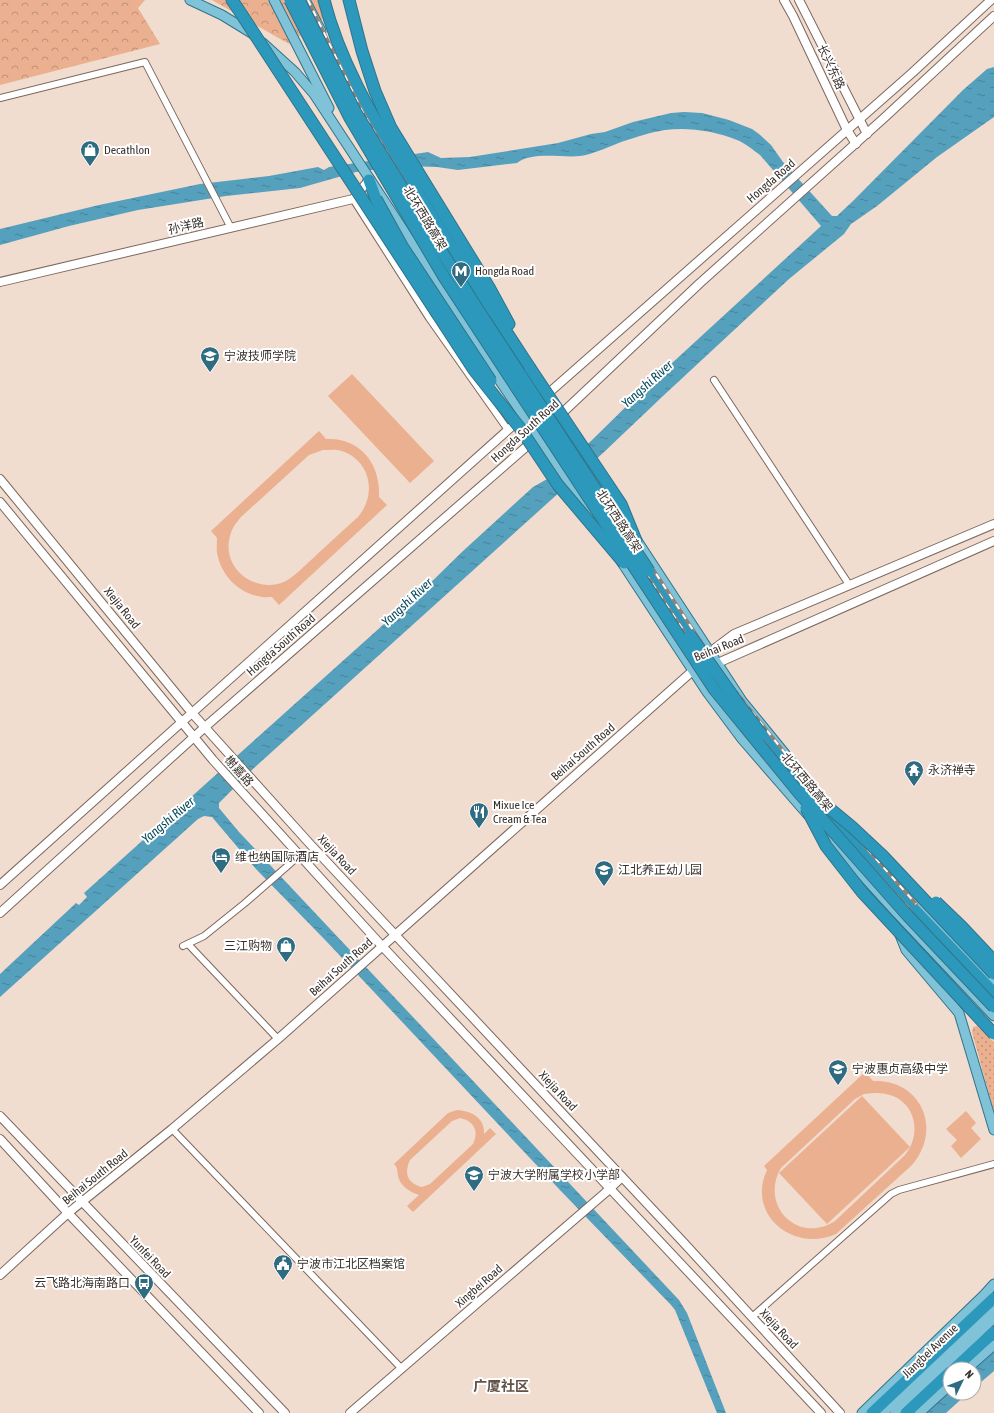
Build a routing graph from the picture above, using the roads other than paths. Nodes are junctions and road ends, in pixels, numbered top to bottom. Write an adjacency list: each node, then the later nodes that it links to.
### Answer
1 (190, 0): 17 (main road)
2 (232, 0): 29 (highway, bridge)
3 (274, 0): 17 (main road)
4 (290, 0): 38 (highway, 北环西路高架, bridge)
5 (299, 0): 36 (highway, 北环西路高架, bridge)
6 (305, 0): 26 (main road)
7 (324, 0): 23 (highway)
8 (350, 0): 23 (highway)
9 (784, 0): 15 (main road, 长兴东路)
10 (799, 0): 14 (main road, 长兴东路)
11 (991, 0): 14 (main road, Hongda Road)
12 (994, 16): 16 (main road)
13 (0, 98): 21 (street)
14 (860, 119): 15 (main road, Hongda Road); 16 (main road, 长兴东路)
15 (847, 130): 18 (main road, 长兴东路); 24 (main road, Hongda Road)
16 (867, 134): 18 (main road)
17 (347, 143): 19 (main road)
18 (856, 144): 28 (main road, Hongda South Road)
19 (369, 180): 20 (main road); 27 (main road); 29 (highway, bridge)
20 (353, 199): 21 (main road, 孙洋路); 30 (street)
21 (230, 228): 22 (main road, 孙洋路)
22 (1, 280)
23 (530, 368): 36 (highway, bridge)
24 (564, 379): 26 (main road, Hongda South Road)
25 (714, 380): 37 (street)
26 (542, 398): 27 (main road, Hongda South Road); 28 (main road)
27 (524, 416): 30 (main road, Hongda South Road); 31 (main road)
28 (556, 419): 31 (main road, Hongda South Road); 39 (main road)
29 (520, 428): 38 (highway, bridge)
30 (508, 430): 42 (main road, Hongda South Road)
31 (538, 437): 41 (main road); 44 (main road, Hongda South Road)
32 (0, 479): 42 (main road, Xiejia Road)
33 (0, 502): 43 (main road)
34 (994, 524): 39 (main road, Beihai Road)
35 (994, 541): 40 (main road, Beihai Road)
36 (649, 571): 48 (highway, 北环西路高架, bridge)
37 (848, 583)
38 (652, 595): 48 (highway, 北环西路高架, bridge)
39 (710, 652): 40 (main road); 41 (main road, Beihai Road)
40 (718, 663): 41 (main road, Beihai Road); 55 (main road)
41 (694, 672): 52 (main road); 54 (main road, Beihai South Road)
42 (192, 713): 43 (main road, Hongda South Road); 44 (main road, Xiejia Road)
43 (181, 723): 45 (main road); 51 (main road, Hongda South Road)
44 (205, 727): 45 (main road, Hongda South Road); 46 (main road, Xiejia Road)
45 (194, 738): 49 (main road, 榭嘉路); 53 (main road, Hongda South Road)
46 (227, 751): 47 (main road, 榭嘉路)
47 (258, 786): 54 (main road, Xiejia Road)
48 (802, 791): 50 (highway, bridge); 61 (highway, 北环西路高架, bridge); 62 (highway, 北环西路高架, bridge); 64 (highway, bridge)
49 (297, 858): 56 (main road); 65 (street)
50 (902, 876): 58 (highway, bridge); 59 (highway, bridge)
51 (0, 885)
52 (894, 910): 63 (main road); 68 (main road)
53 (0, 913)
54 (396, 934): 56 (main road, Beihai South Road); 71 (main road, Xiejia Road)
55 (959, 946): 57 (main road); 60 (main road)
56 (380, 948): 65 (main road, Beihai South Road); 72 (main road)
57 (994, 958)
58 (994, 961)
59 (994, 974)
60 (994, 982)
61 (994, 993)
62 (994, 1007)
63 (994, 1016)
64 (994, 1034)
65 (278, 1039): 67 (main road, Beihai South Road)
66 (0, 1116): 73 (main road, Yunfei Road)
67 (172, 1129): 73 (main road, Beihai South Road); 85 (street)
68 (994, 1130)
69 (0, 1139): 74 (main road)
70 (994, 1164): 79 (street)
71 (622, 1177): 72 (main road, Xingbei Road); 79 (main road, Xiejia Road)
72 (608, 1190): 85 (main road, Xingbei Road); 91 (main road)
73 (82, 1202): 74 (main road, Beihai South Road); 89 (main road, Yunfei Road)
74 (68, 1213): 75 (main road, Beihai South Road); 88 (main road)
75 (0, 1275)
76 (994, 1284): 93 (main road)
77 (994, 1298): 94 (highway)
78 (994, 1307): 95 (main road, Jiangbei Avenue)
79 (752, 1317): 92 (main road, Xiejia Road)
80 (994, 1318): 96 (main road, Jiangbei Avenue)
81 (994, 1332): 83 (highway)
82 (994, 1345): 84 (main road)
83 (963, 1361)
84 (976, 1361)
85 (402, 1369): 90 (main road, Xingbei Road)
86 (942, 1379): 97 (highway)
87 (942, 1392): 98 (main road)
88 (259, 1413)
89 (285, 1413)
90 (350, 1413)
91 (821, 1413)
92 (840, 1413)
93 (862, 1413)
94 (872, 1413)
95 (883, 1413)
96 (895, 1413)
97 (906, 1413)
98 (919, 1413)

